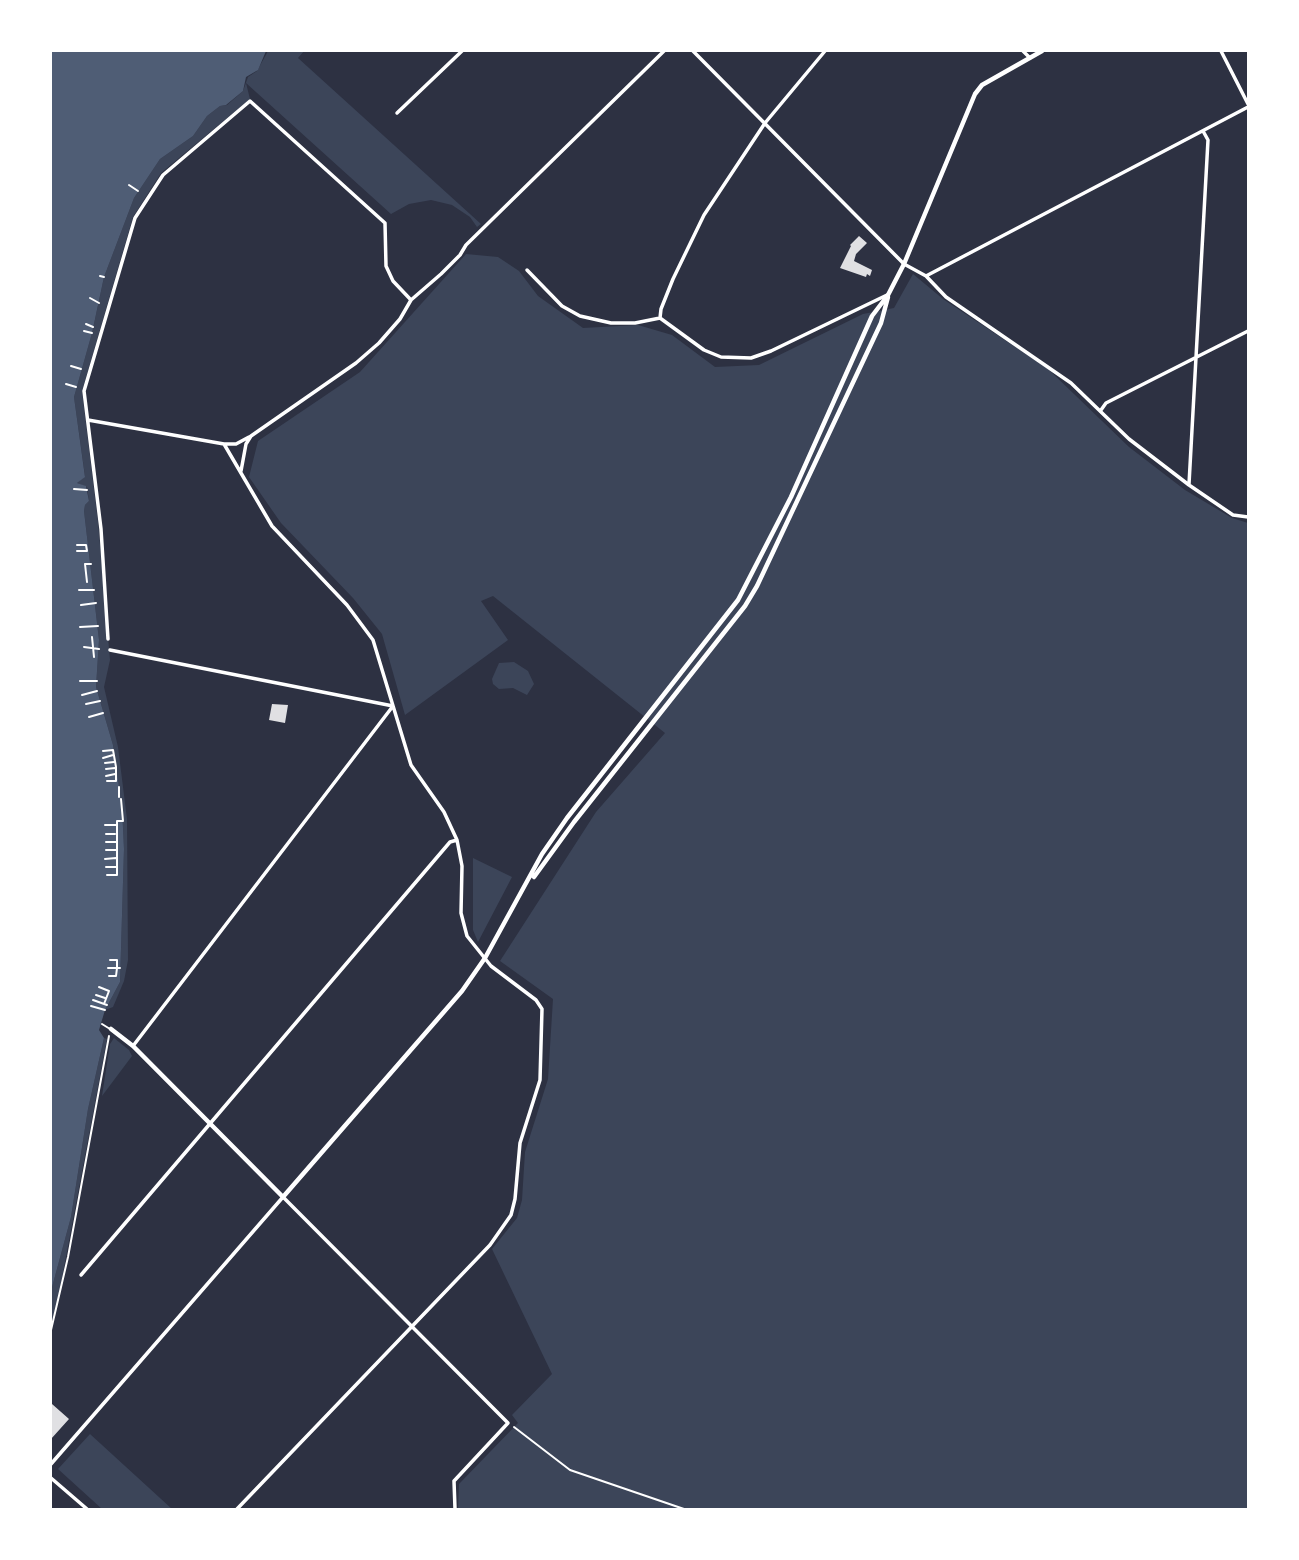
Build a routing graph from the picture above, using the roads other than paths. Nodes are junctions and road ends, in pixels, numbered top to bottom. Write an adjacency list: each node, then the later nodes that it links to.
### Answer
1 (462, 51): 10 (street)
2 (664, 51): 17 (street)
3 (693, 51): 11 (street)
4 (825, 51): 11 (street)
5 (1023, 51): 8 (street)
6 (1042, 51): 8 (street)
7 (1221, 51): 9 (street)
8 (1030, 58): 13 (street)
9 (1248, 106): 12 (street)
10 (397, 113)
11 (765, 123): 13 (street); 18 (street)
12 (1203, 131): 15 (street); 20 (street)
13 (904, 264): 15 (street); 16 (street)
14 (527, 270): 18 (street)
15 (926, 276): 21 (street)
16 (888, 295): 18 (street); 32 (street); 32 (street)
17 (411, 300): 22 (street); 23 (street)
18 (660, 318)
19 (1248, 331): 20 (street)
20 (1195, 359): 21 (street); 26 (street)
21 (1101, 410): 26 (street)
22 (88, 420): 24 (street); 28 (street)
23 (251, 436): 24 (street); 25 (street)
24 (224, 444): 25 (street)
25 (241, 474): 30 (street)
26 (1189, 485): 27 (street)
27 (1248, 517)
28 (108, 639)
29 (110, 650): 30 (street)
30 (393, 706): 31 (street); 36 (street)
31 (457, 840): 33 (street); 37 (street)
32 (527, 886): 33 (street)
33 (485, 958): 38 (street); 40 (street)
34 (102, 1024): 35 (lane)
35 (111, 1029): 36 (street)
36 (134, 1046): 37 (street)
37 (210, 1123): 38 (street); 39 (street)
38 (283, 1197): 40 (street); 41 (street)
39 (81, 1275)
40 (412, 1328): 44 (street); 45 (street)
41 (51, 1464)
42 (51, 1478): 43 (street)
43 (87, 1509)
44 (237, 1509)
45 (455, 1509)

